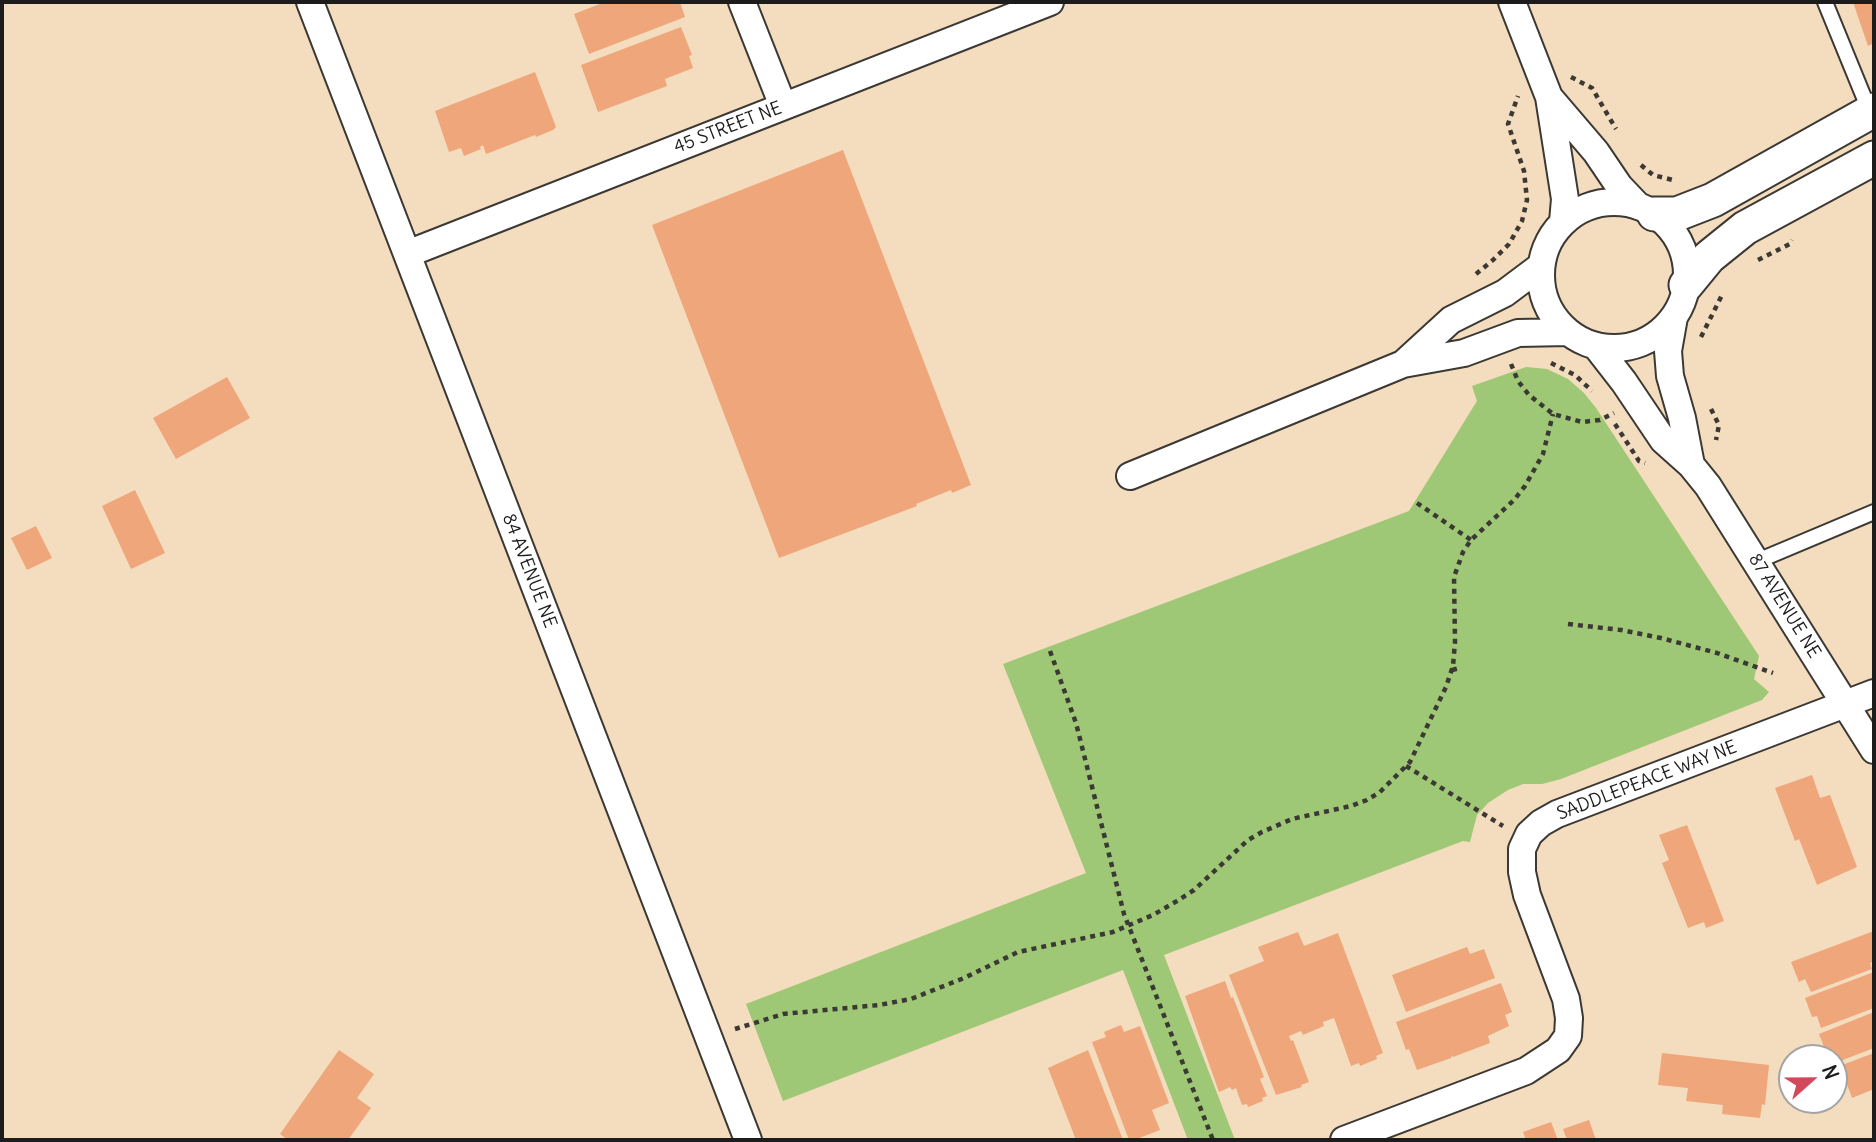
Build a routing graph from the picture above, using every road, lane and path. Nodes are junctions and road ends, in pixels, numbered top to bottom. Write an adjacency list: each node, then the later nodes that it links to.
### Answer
1 (310, 2): 18 (street, 84 AVENUE NE)
2 (742, 2): 8 (street)
3 (1049, 2): 8 (street, 45 STREET NE)
4 (1512, 2): 7 (street)
5 (1825, 2): 9 (lane)
6 (1592, 88): 11 (path)
7 (1549, 97): 15 (street); 16 (street)
8 (783, 106): 18 (street, 45 STREET NE)
9 (1872, 111): 15 (street)
10 (1507, 124): 21 (path)
11 (1621, 136)
12 (1635, 158): 14 (path)
13 (1874, 158): 22 (street)
14 (1680, 180)
15 (1646, 210): 16 (street); 22 (street)
16 (1563, 222): 20 (street)
17 (1790, 244): 19 (path)
18 (407, 254): 57 (street, 84 AVENUE NE)
19 (1754, 263)
20 (1541, 266): 25 (street); 29 (street)
21 (1466, 280)
22 (1686, 285): 24 (street)
23 (1727, 288): 26 (path)
24 (1674, 317): 27 (street); 38 (street, 87 AVENUE NE)
25 (1568, 332): 27 (street); 29 (street)
26 (1699, 344)
27 (1595, 346): 38 (street, 87 AVENUE NE)
28 (1544, 362): 31 (path)
29 (1403, 363): 39 (street)
30 (1500, 368): 34 (path)
31 (1597, 397)
32 (1708, 405): 36 (path)
33 (1606, 410): 35 (path)
34 (1553, 414): 35 (path); 42 (path)
35 (1609, 416): 37 (path)
36 (1719, 425)
37 (1639, 461)
38 (1691, 465): 43 (street, 87 AVENUE NE)
39 (1130, 476)
40 (1417, 503): 42 (path)
41 (1874, 512): 43 (lane)
42 (1471, 540): 44 (path)
43 (1755, 562): 52 (street, 87 AVENUE NE)
44 (1458, 565): 45 (path); 49 (path)
45 (1463, 568)
46 (1568, 624): 50 (path)
47 (1050, 651): 56 (path)
48 (1460, 668): 49 (path)
49 (1452, 670): 54 (path)
50 (1773, 673)
51 (1874, 693): 52 (street, SADDLEPEACE WAY NE)
52 (1847, 704): 53 (street, 87 AVENUE NE); 55 (street, SADDLEPEACE WAY NE)
53 (1874, 750)
54 (1406, 766): 55 (path); 56 (path)
55 (1526, 841): 60 (street)
56 (1129, 926): 57 (path); 59 (path)
57 (709, 1038): 58 (street, 84 AVENUE NE)
58 (748, 1140)
59 (1213, 1140)
60 (1344, 1140)

